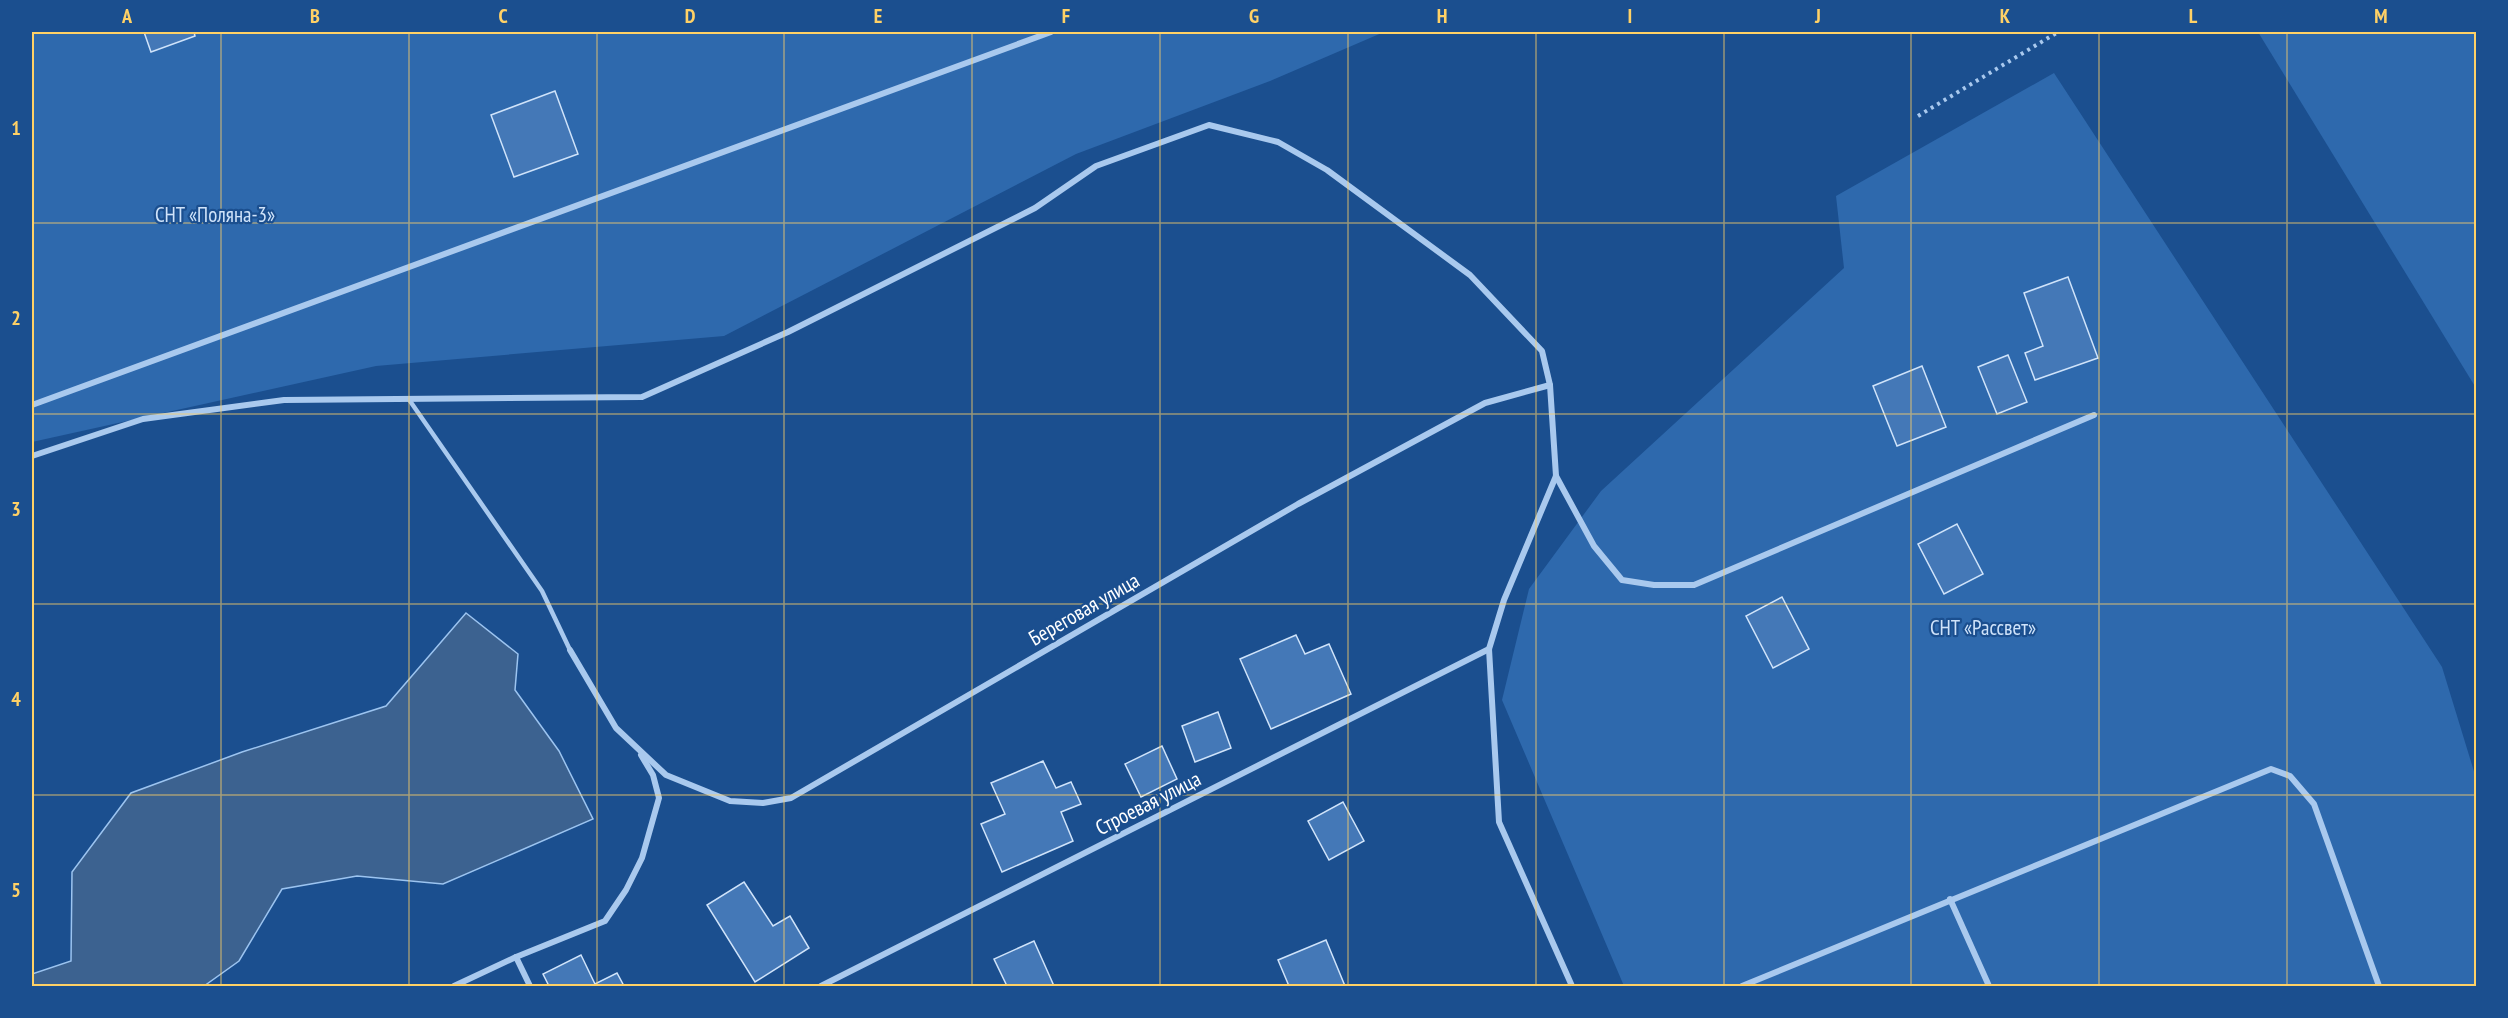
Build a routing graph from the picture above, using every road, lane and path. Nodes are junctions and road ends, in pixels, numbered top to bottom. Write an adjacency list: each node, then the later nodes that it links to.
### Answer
1 (1051, 32): 6 (street)
2 (2058, 32): 3 (path)
3 (1918, 116)
4 (1550, 385): 5 (street); 9 (street); 12 (street, Береговая улица)
5 (410, 401): 8 (street); 11 (lane)
6 (32, 405)
7 (2094, 415): 9 (street)
8 (32, 456)
9 (1556, 476): 10 (street)
10 (1489, 649): 17 (street, Строевая улица); 18 (street)
11 (570, 650): 12 (street, Береговая улица)
12 (637, 748): 14 (street, Береговая улица)
13 (1950, 899): 19 (street); 20 (street); 21 (street)
14 (516, 957): 15 (street, Береговая улица); 16 (street)
15 (453, 987)
16 (530, 987)
17 (821, 987)
18 (1572, 987)
19 (1742, 987)
20 (1989, 987)
21 (2379, 987)

